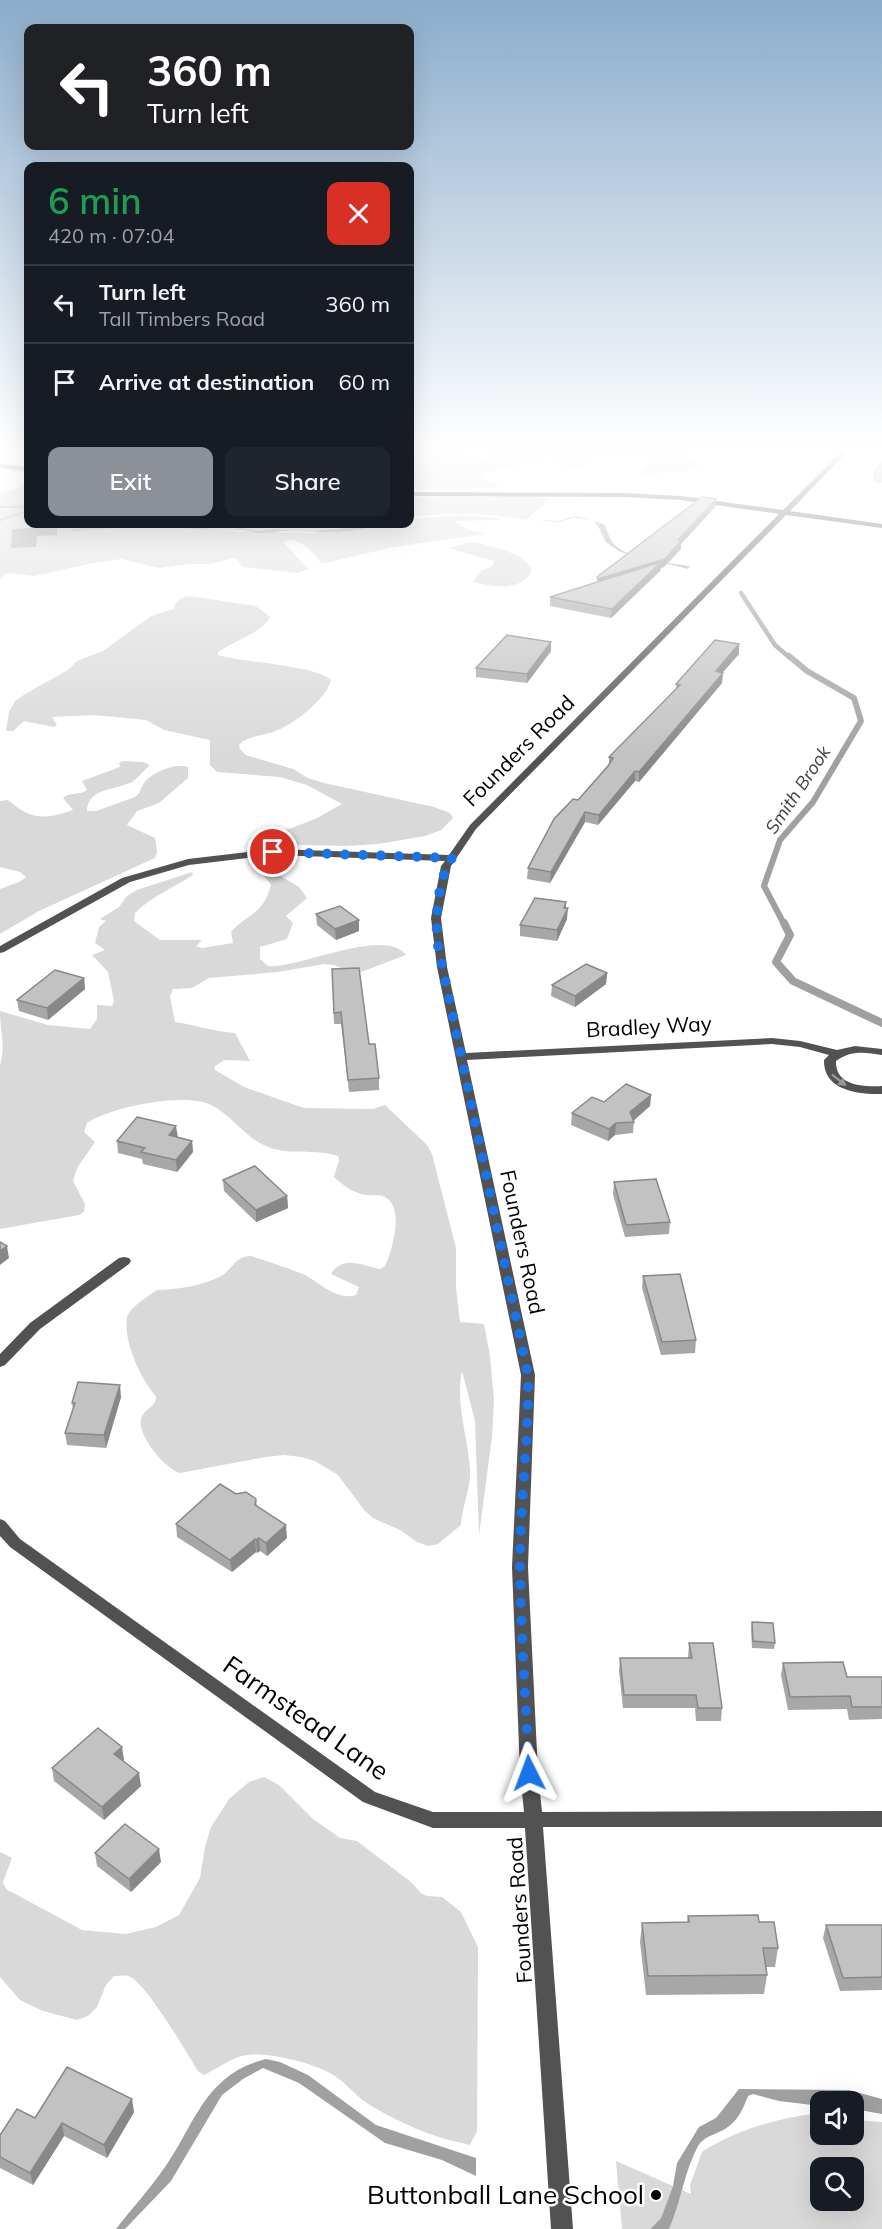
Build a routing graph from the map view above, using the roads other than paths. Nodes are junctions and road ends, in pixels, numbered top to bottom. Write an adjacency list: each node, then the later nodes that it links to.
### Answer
1 (747, 550): 2 (street, Founders Road)
2 (452, 858): 3 (street); 6 (street, Founders Road)
3 (0, 950)
4 (882, 1052): 5 (street, Bradley Way)
5 (838, 1054): 6 (street, Bradley Way); 7 (street, one-way to 7)
6 (461, 1057): 12 (street, Founders Road)
7 (882, 1090)
8 (124, 1261): 9 (street)
9 (0, 1362)
10 (0, 1525): 12 (street, Farmstead Lane)
11 (882, 1819): 12 (street, Farmstead Lane)
12 (534, 1821): 13 (street, Founders Road)
13 (562, 2229)

